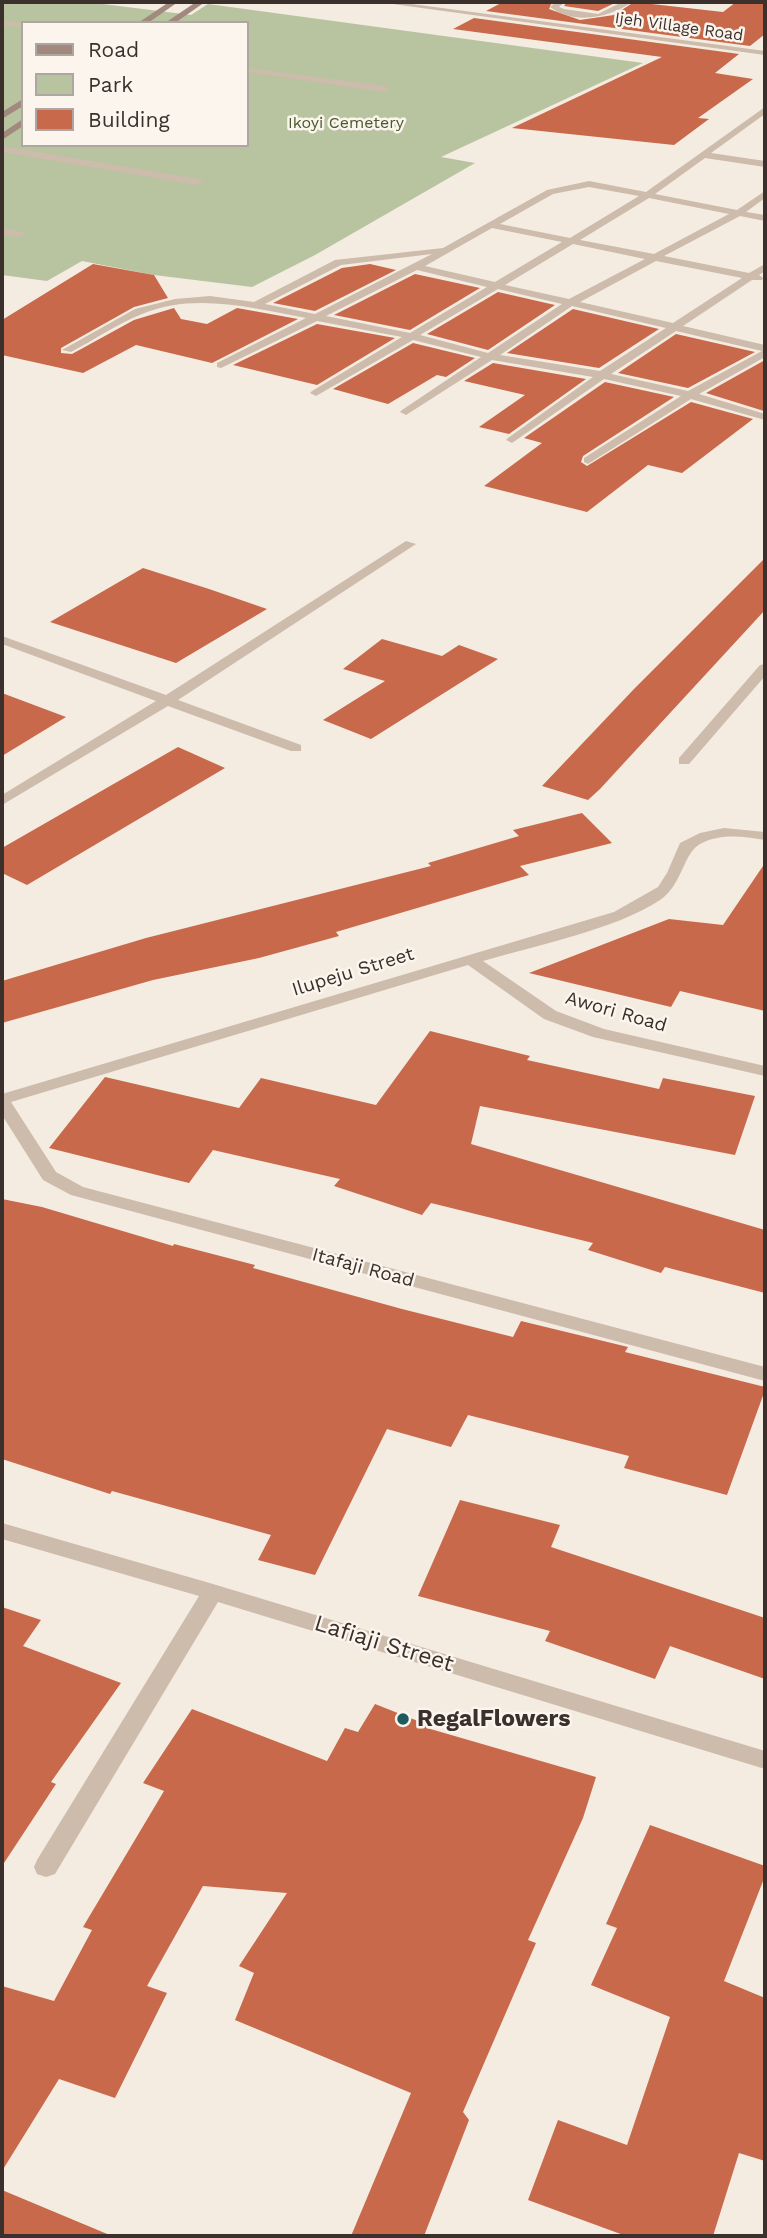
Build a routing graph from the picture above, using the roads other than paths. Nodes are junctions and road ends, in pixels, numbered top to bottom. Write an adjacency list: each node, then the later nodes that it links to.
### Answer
1 (173, 2): 6 (main road)
2 (201, 2): 7 (main road)
3 (382, 2): 10 (street, Ijeh Village Road)
4 (561, 2): 5 (street)
5 (628, 2)
6 (145, 21)
7 (172, 21)
8 (3, 24): 9 (street)
9 (21, 25)
10 (765, 53)
11 (248, 70): 12 (street)
12 (385, 89)
13 (21, 103): 15 (main road)
14 (765, 110): 19 (street)
15 (2, 116)
16 (21, 123): 17 (main road)
17 (2, 137)
18 (2, 149): 21 (street)
19 (703, 155): 20 (street); 23 (street)
20 (765, 164)
21 (198, 182)
22 (765, 194): 24 (street)
23 (648, 195): 24 (street); 26 (street); 29 (street)
24 (738, 212): 25 (street); 31 (street)
25 (765, 218)
26 (491, 225): 29 (street); 30 (street)
27 (2, 232): 28 (street)
28 (19, 234)
29 (574, 240): 31 (street); 36 (street)
30 (448, 249): 32 (street); 38 (street)
31 (656, 257): 34 (street); 37 (street)
32 (416, 267): 36 (street); 39 (street)
33 (765, 267): 34 (street)
34 (752, 276): 35 (street); 40 (street)
35 (765, 279)
36 (494, 285): 37 (street); 41 (street)
37 (570, 303): 40 (street); 45 (street)
38 (256, 305): 39 (street); 43 (street)
39 (314, 318): 41 (street); 46 (street)
40 (676, 327): 42 (street); 47 (street)
41 (410, 336): 45 (street); 48 (street)
42 (765, 348)
43 (67, 350)
44 (765, 353): 49 (street)
45 (489, 356): 47 (street); 50 (street)
46 (221, 365)
47 (602, 375): 49 (street); 52 (street)
48 (316, 393)
49 (690, 395): 51 (street); 53 (street)
50 (406, 412)
51 (765, 417)
52 (512, 440)
53 (588, 460)
54 (410, 544): 58 (street)
55 (4, 643): 58 (street)
56 (765, 668): 57 (street)
57 (759, 682): 60 (street)
58 (168, 700): 59 (street); 61 (street)
59 (296, 748)
60 (684, 761)
61 (2, 801)
62 (765, 836): 63 (street, Ilupeju Street)
63 (470, 959): 64 (street, Awori Road); 65 (street, Ilupeju Street)
64 (765, 1071)
65 (2, 1100): 66 (street, Itafaji Road)
66 (765, 1374)
67 (2, 1531): 68 (street, Lafiaji Street)
68 (214, 1592): 69 (street, Lafiaji Street); 70 (street)
69 (765, 1760)
70 (46, 1867)

